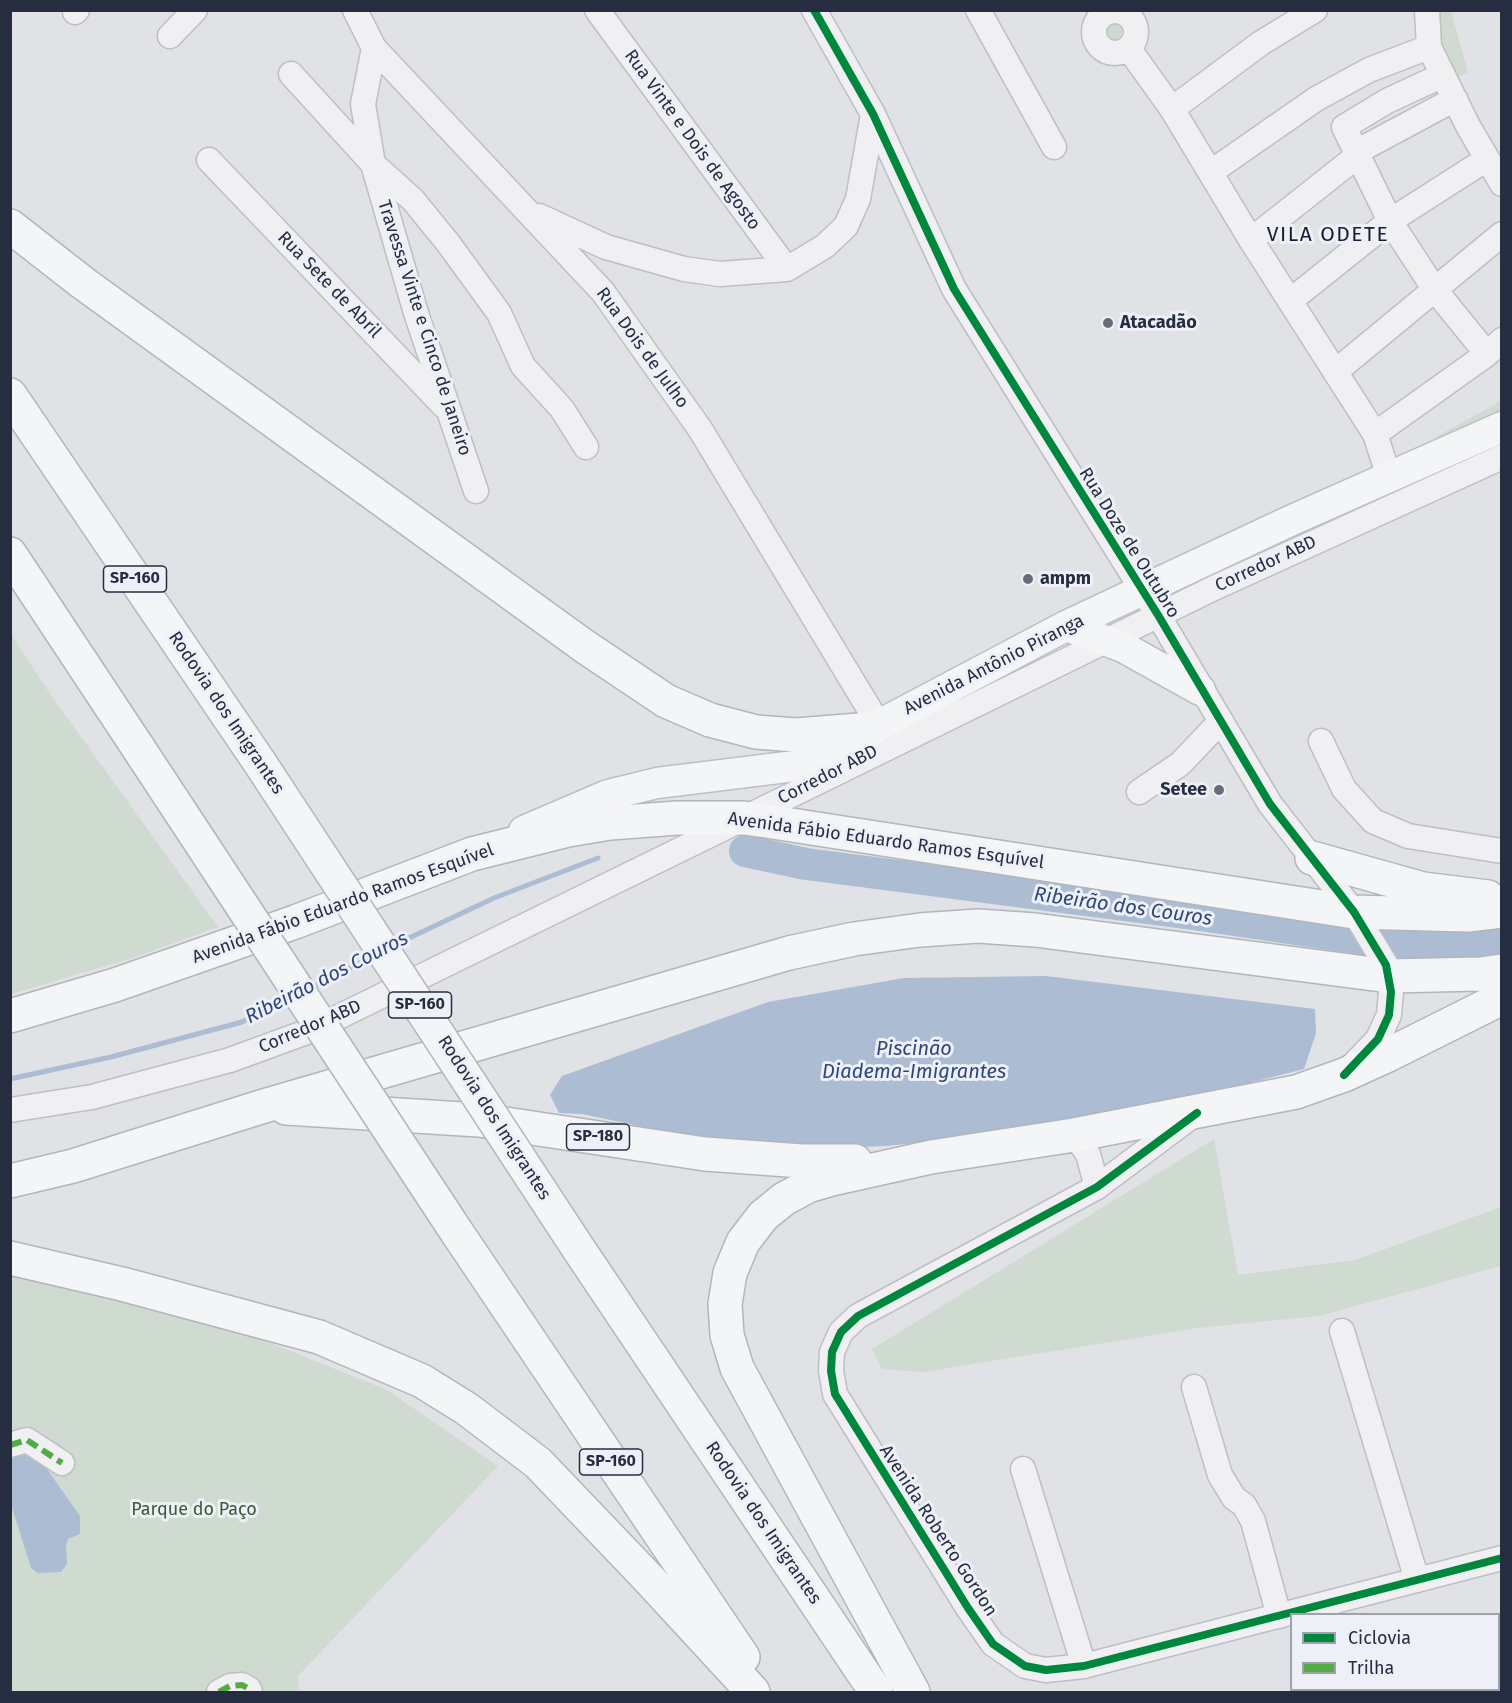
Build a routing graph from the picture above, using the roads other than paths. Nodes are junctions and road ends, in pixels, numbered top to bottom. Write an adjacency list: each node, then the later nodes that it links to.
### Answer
1 (195, 10): 10 (street)
2 (355, 10): 12 (street, Rua Dois de Julho)
3 (597, 10): 31 (street, Rua Vinte e Dois de Agosto)
4 (978, 10): 19 (street)
5 (1315, 10): 17 (street)
6 (1427, 10): 11 (street)
7 (818, 13): 18 (street, Rua Doze de Outubro)
8 (1135, 14): 9 (street); 13 (street)
9 (1091, 15): 13 (street)
10 (170, 36)
11 (1429, 46): 15 (street); 24 (street)
12 (374, 48): 23 (street, Travessa Vinte e Cinco de Janeiro); 26 (street, Rua Dois de Julho)
13 (1129, 48): 17 (street)
14 (291, 74): 23 (street, Travessa Vinte e Cinco de Janeiro)
15 (1443, 75): 16 (street); 20 (street)
16 (1455, 99): 20 (street); 21 (street)
17 (1172, 109): 24 (street)
18 (873, 114): 31 (street); 45 (street, Rua Doze de Outubro)
19 (1054, 147)
20 (1356, 157): 27 (street); 30 (street)
21 (1487, 159): 25 (street); 27 (street)
22 (209, 160): 37 (street, Rua Sete de Abril)
23 (373, 164): 37 (street, Travessa Vinte e Cinco de Janeiro); 40 (street, Travessa Vinte e Cinco de Janeiro)
24 (1211, 172): 30 (street)
25 (1502, 184)
26 (529, 212): 31 (street); 51 (street, Rua Dois de Julho)
27 (1390, 221): 32 (street); 33 (street)
28 (10, 226): 51 (highway)
29 (1502, 234): 32 (street)
30 (1251, 240): 33 (street)
31 (787, 269)
32 (1435, 290): 34 (street); 35 (street)
33 (1290, 301): 35 (street)
34 (1494, 347): 39 (street)
35 (1335, 372): 39 (street)
36 (10, 395): 91 (highway, Rodovia dos Imigrantes / SP-160, bridge)
37 (448, 411): 43 (street, Travessa Vinte e Cinco de Janeiro)
38 (1502, 427): 42 (main road, Avenida Antônio Piranga)
39 (1375, 434): 42 (street)
40 (586, 447)
41 (1502, 457): 46 (street, Corredor ABD)
42 (1389, 477): 45 (main road, Avenida Antônio Piranga)
43 (476, 491)
44 (10, 554): 90 (highway, SP-160, bridge)
45 (1140, 591): 46 (street, Rua Doze de Outubro / SP-180); 47 (main road, Avenida Antônio Piranga)
46 (1158, 615): 48 (street, Corredor ABD); 49 (street, Rua Doze de Outubro / SP-180)
47 (1066, 626): 48 (main road); 51 (main road, Avenida Antônio Piranga)
48 (1106, 641): 49 (main road); 54 (street, Corredor ABD)
49 (1200, 690): 50 (street, Rua Doze de Outubro / SP-180)
50 (1220, 723): 53 (street); 57 (street, Rua Doze de Outubro / SP-180)
51 (875, 727): 56 (main road, Avenida Antônio Piranga)
52 (1321, 741): 55 (street)
53 (1139, 792)
54 (744, 818): 56 (highway, Avenida Fábio Eduardo Ramos Esquível); 60 (highway, Avenida Fábio Eduardo Ramos Esquível); 67 (street, Corredor ABD)
55 (1502, 851)
56 (472, 854): 64 (highway, Avenida Fábio Eduardo Ramos Esquível)
57 (1312, 858): 58 (highway); 60 (street, Rua Doze de Outubro / SP-180)
58 (1502, 898)
59 (1502, 911): 60 (highway, Avenida Fábio Eduardo Ramos Esquível)
60 (1357, 917): 61 (street, Rua Doze de Outubro / SP-180)
61 (1388, 970): 62 (highway); 65 (street, Rua Doze de Outubro / SP-180); 66 (highway)
62 (1502, 971)
63 (1502, 998): 65 (highway)
64 (10, 1016)
65 (1344, 1075): 68 (highway, SP-180)
66 (264, 1106): 70 (highway, SP-180); 71 (highway, SP-180)
67 (10, 1110)
68 (1197, 1113): 69 (highway, SP-180); 73 (street, Avenida Roberto Gordon)
69 (1074, 1135): 70 (highway, SP-180); 73 (street)
70 (932, 1157): 92 (highway)
71 (73, 1166): 72 (highway, SP-180); 74 (highway)
72 (10, 1181)
73 (1097, 1187): 86 (street, Avenida Roberto Gordon)
74 (10, 1207)
75 (10, 1258): 89 (highway)
76 (1342, 1331): 82 (street)
77 (1194, 1387): 85 (street)
78 (10, 1445): 79 (street)
79 (62, 1463)
80 (1023, 1469): 86 (street)
81 (1502, 1558): 82 (street, Avenida Roberto Gordon)
82 (1417, 1580): 84 (street, Avenida Roberto Gordon)
83 (1290, 1613): 85 (street, Avenida Roberto Gordon)
84 (1290, 1613)
85 (1279, 1616): 86 (street, Avenida Roberto Gordon)
86 (1084, 1666)
87 (219, 1692): 88 (street)
88 (250, 1692)
89 (753, 1692)
90 (767, 1692)
91 (876, 1692)
92 (913, 1692)

